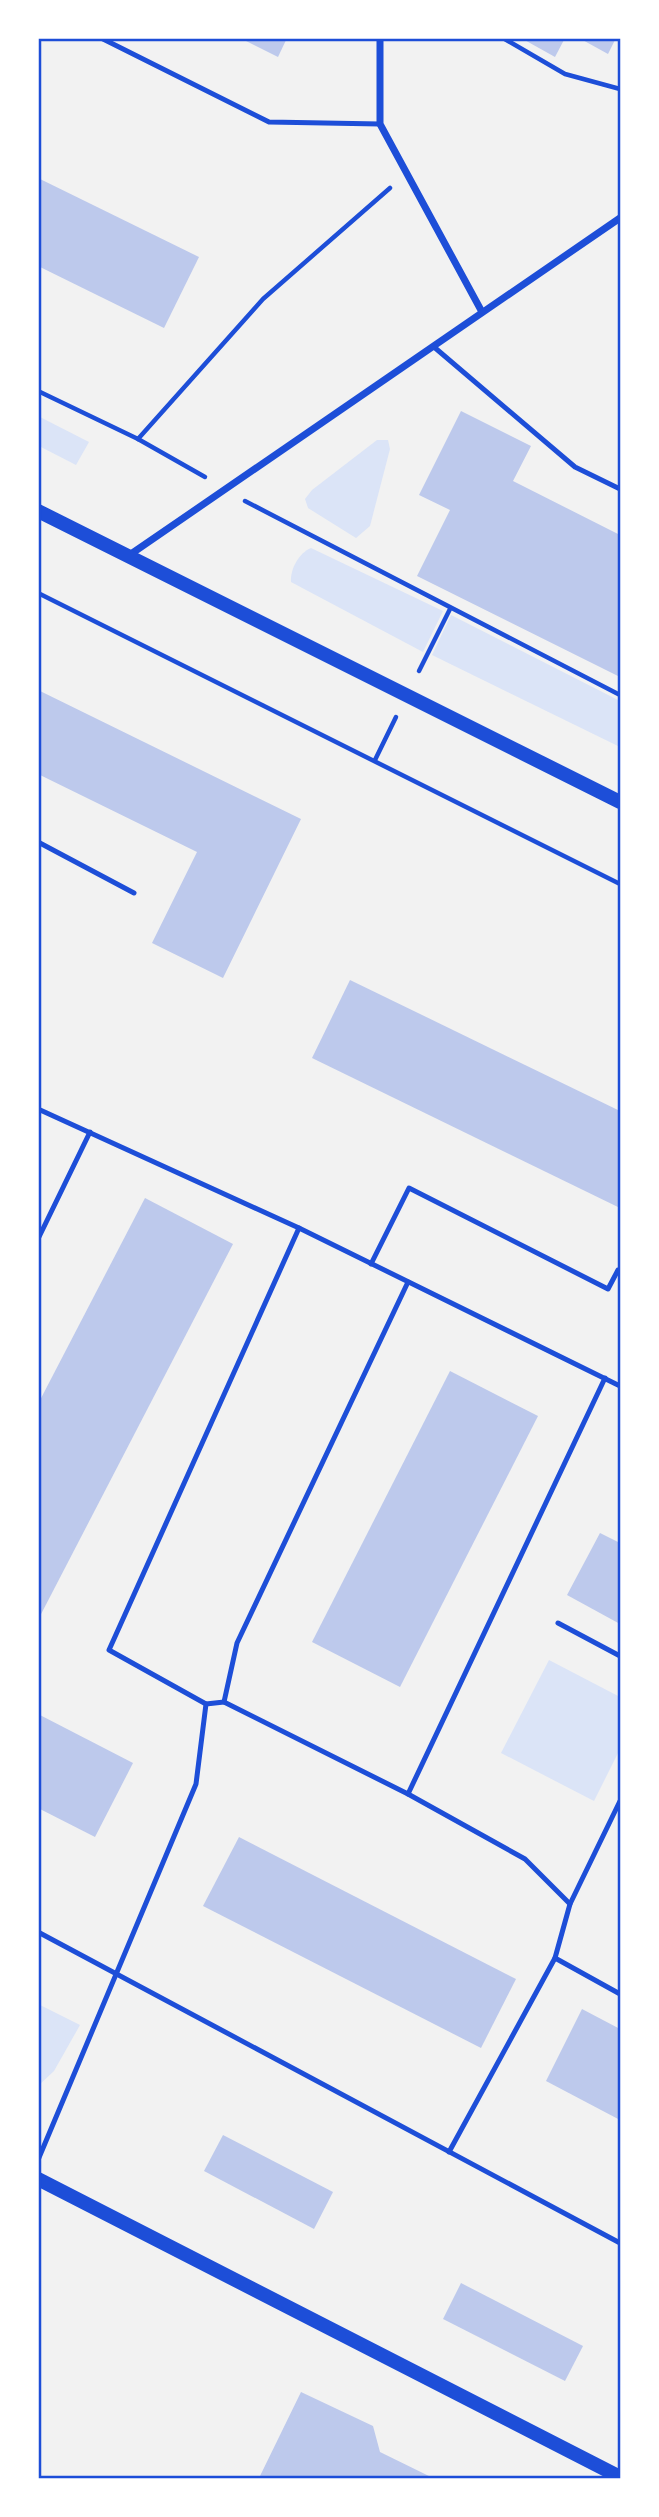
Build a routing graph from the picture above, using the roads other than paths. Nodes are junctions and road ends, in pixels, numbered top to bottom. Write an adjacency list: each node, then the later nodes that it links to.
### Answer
1 (101, 38): 3 (lane)
2 (380, 38): 3 (street)
3 (380, 124): 5 (street)
4 (621, 218): 5 (street)
5 (482, 313): 6 (street)
6 (434, 347): 7 (lane); 9 (street)
7 (621, 489)
8 (38, 511): 9 (main road)
9 (127, 556): 10 (main road)
10 (621, 802)
11 (38, 842): 12 (lane)
12 (134, 893)
13 (38, 1109): 14 (lane)
14 (90, 1132): 15 (lane); 16 (lane)
15 (299, 1228): 17 (lane); 25 (lane)
16 (38, 1239)
17 (371, 1264): 18 (lane); 19 (lane)
18 (621, 1272)
19 (408, 1282): 20 (lane); 24 (lane)
20 (605, 1378): 21 (lane); 26 (lane)
21 (621, 1386)
22 (558, 1623): 23 (lane)
23 (621, 1656)
24 (224, 1702): 25 (lane); 26 (lane)
25 (206, 1704): 31 (lane)
26 (408, 1794): 28 (lane)
27 (621, 1801): 28 (lane)
28 (570, 1904): 30 (lane)
29 (38, 1932): 31 (lane)
30 (555, 1958): 32 (lane); 33 (lane)
31 (118, 1975): 33 (lane); 34 (lane)
32 (621, 1994)
33 (449, 2152): 36 (lane)
34 (38, 2160)
35 (38, 2179): 37 (main road)
36 (621, 2243)
37 (621, 2477)

